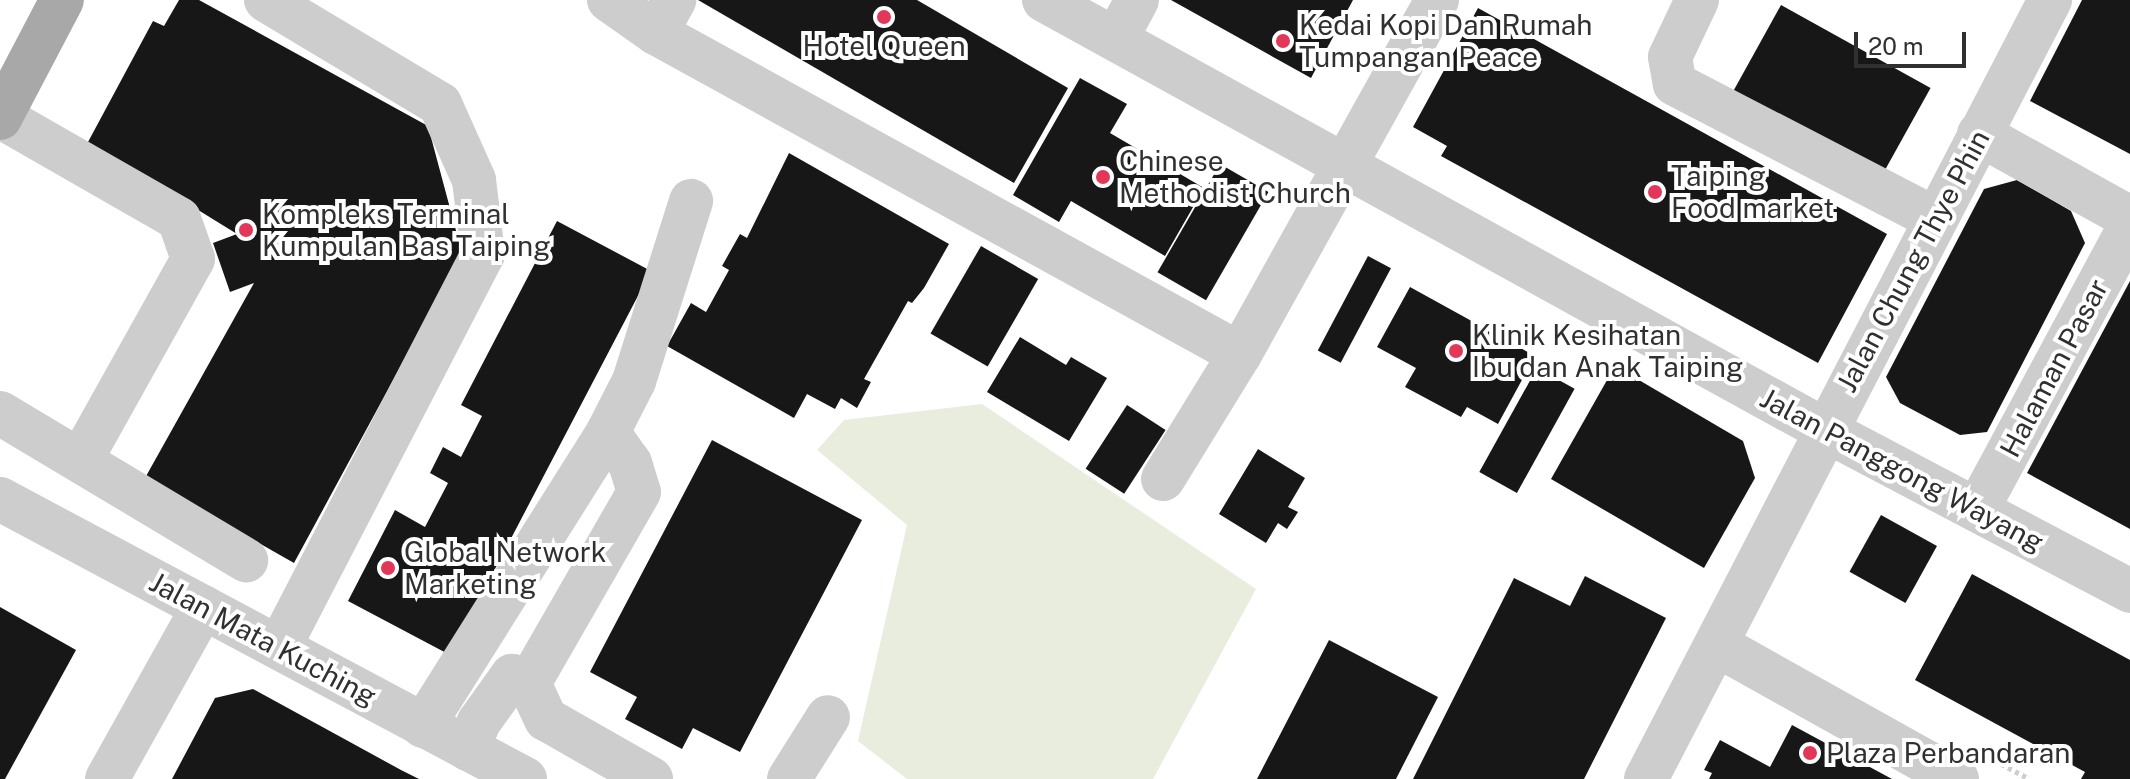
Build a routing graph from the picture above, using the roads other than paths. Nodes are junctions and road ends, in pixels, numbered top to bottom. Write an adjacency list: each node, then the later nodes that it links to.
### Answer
1 (62, 0): 11 (main road)
2 (266, 0): 30 (street)
3 (609, 0): 9 (street)
4 (1044, 0): 10 (street, Jalan Panggong Wayang)
5 (1137, 0): 10 (street)
6 (1437, 0): 13 (street)
7 (1697, 0): 16 (street)
8 (2050, 0): 12 (street, Jalan Chung Thye Phin)
9 (665, 17): 18 (street)
10 (1116, 39): 13 (street, Jalan Panggong Wayang)
11 (0, 118): 22 (street)
12 (1979, 134): 15 (street); 16 (street, Jalan Chung Thye Phin)
13 (1346, 166): 18 (street); 20 (street, Jalan Panggong Wayang)
14 (691, 201): 21 (street)
15 (2130, 218)
16 (1935, 219): 20 (street, Jalan Chung Thye Phin)
17 (2130, 226): 24 (street, Halaman Pasar)
18 (1240, 354): 23 (street)
19 (0, 413): 22 (street)
20 (1825, 430): 24 (street, Jalan Panggong Wayang); 29 (street, Jalan Chung Thye Phin)
21 (608, 432): 31 (street); 33 (street)
22 (81, 459): 26 (street)
23 (1163, 479)
24 (1977, 510): 27 (street, Jalan Panggong Wayang)
25 (5, 514): 28 (street, Jalan Mata Kuching)
26 (246, 560)
27 (2130, 591)
28 (203, 607): 30 (street, Jalan Mata Kuching); 35 (street)
29 (1717, 645): 39 (street, Jalan Chung Thye Phin); 40 (street)
30 (279, 647): 33 (street, Jalan Mata Kuching)
31 (529, 683): 34 (street); 37 (street)
32 (828, 717): 38 (street)
33 (423, 726): 34 (street, Jalan Mata Kuching)
34 (468, 749): 36 (street, Jalan Mata Kuching)
35 (120, 775)
36 (525, 779)
37 (651, 779)
38 (789, 779)
39 (1646, 779)
40 (1957, 779)

